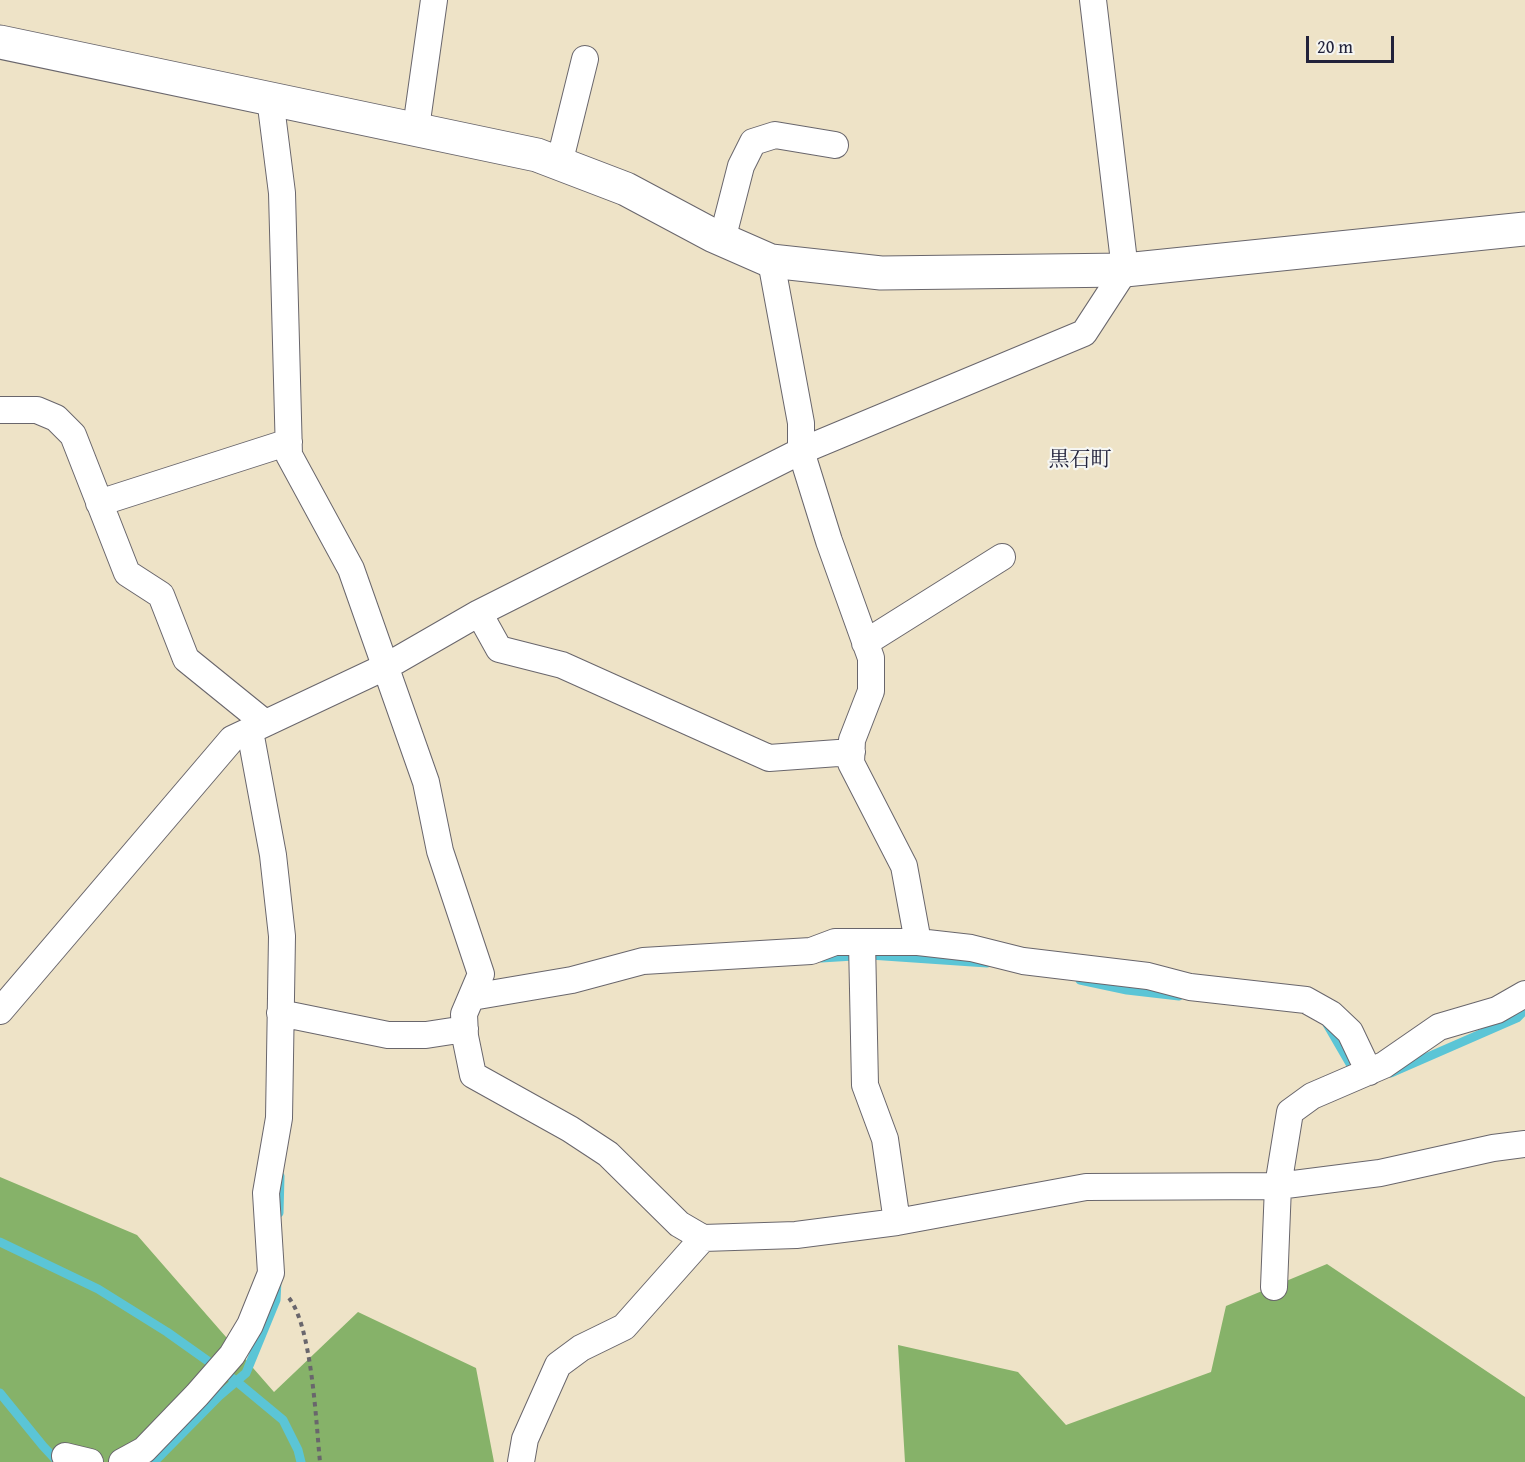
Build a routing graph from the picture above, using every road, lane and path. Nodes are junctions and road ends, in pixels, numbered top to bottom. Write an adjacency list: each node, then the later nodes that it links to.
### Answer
1 (434, 0): 6 (street)
2 (1094, 0): 12 (street)
3 (0, 42): 5 (street)
4 (585, 59): 8 (street)
5 (270, 98): 6 (street); 14 (street)
6 (416, 128): 8 (street)
7 (835, 146): 10 (street)
8 (559, 164): 10 (street)
9 (1525, 229): 12 (street)
10 (722, 240): 11 (street)
11 (771, 261): 12 (street); 15 (street)
12 (1125, 270): 15 (street)
13 (0, 410): 16 (street)
14 (289, 442): 16 (street); 20 (street)
15 (801, 451): 18 (street); 19 (street)
16 (99, 503): 21 (street)
17 (1002, 557): 19 (street)
18 (479, 613): 20 (street); 22 (street)
19 (865, 644): 22 (street)
20 (387, 666): 21 (street); 26 (street)
21 (257, 727): 27 (street); 28 (street)
22 (852, 752): 24 (street)
23 (862, 942): 24 (street); 26 (street); 33 (street)
24 (918, 942): 30 (street)
25 (1525, 994): 30 (street)
26 (472, 997): 29 (street)
27 (0, 1011)
28 (280, 1013): 29 (street); 35 (street)
29 (465, 1029): 34 (street)
30 (1369, 1072): 32 (street)
31 (1525, 1144): 32 (street)
32 (1278, 1186): 33 (street); 36 (street)
33 (897, 1222): 34 (street)
34 (703, 1238): 41 (street)
35 (270, 1273): 39 (street); 40 (path)
36 (1274, 1287)
37 (65, 1456): 38 (street)
38 (90, 1462)
39 (122, 1462)
40 (320, 1462)
41 (521, 1462)

